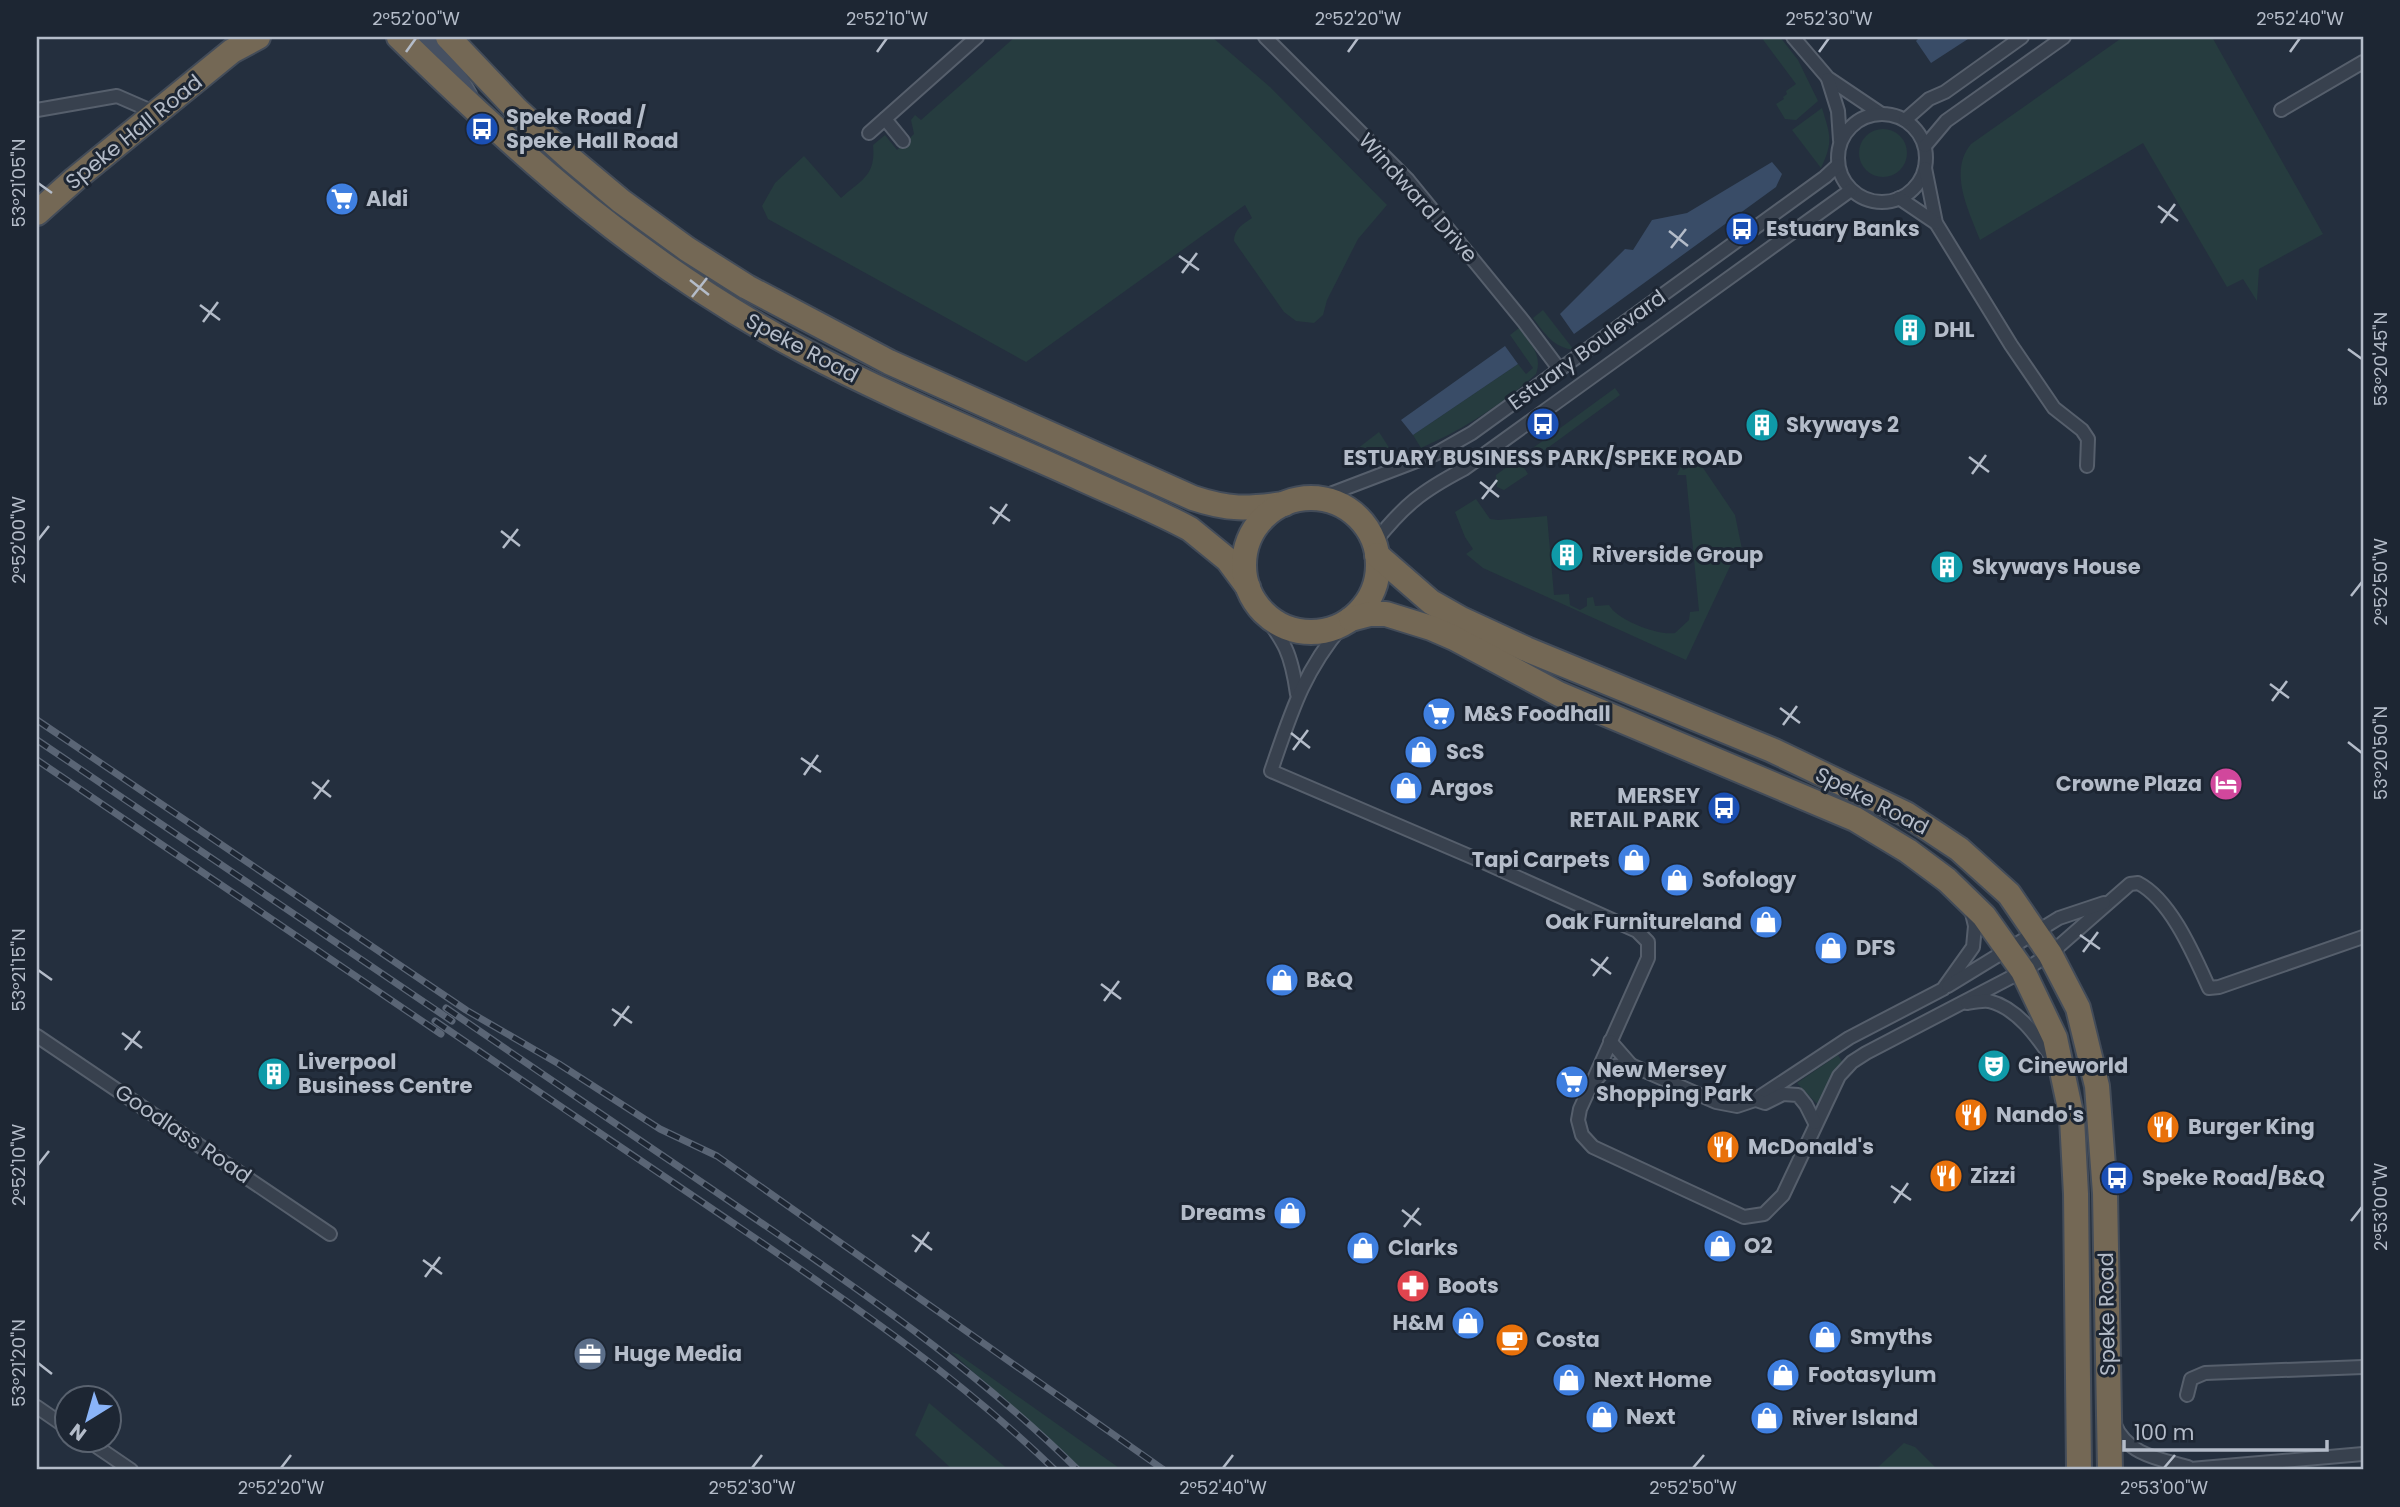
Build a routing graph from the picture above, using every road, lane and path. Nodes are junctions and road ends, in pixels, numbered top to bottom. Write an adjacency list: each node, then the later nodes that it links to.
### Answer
1 (258, 37): 11 (highway, Speke Hall Road)
2 (383, 37): 18 (highway)
3 (399, 37): 18 (highway, Speke Road)
4 (423, 37): 18 (street)
5 (448, 37): 31 (highway, Speke Road)
6 (977, 37): 19 (street)
7 (1265, 37): 33 (street, Windward Drive)
8 (1793, 37): 13 (street)
9 (2022, 37): 20 (street)
10 (2064, 37): 24 (street)
11 (238, 44): 16 (highway, Speke Hall Road)
12 (2363, 62): 15 (street)
13 (1828, 78): 17 (street); 23 (street)
14 (37, 110): 16 (street)
15 (2281, 110)
16 (156, 113): 29 (highway, Speke Hall Road)
17 (1880, 113): 20 (street); 23 (street)
18 (478, 114): 32 (highway, Speke Road)
19 (885, 119): 21 (street); 22 (street)
20 (1905, 120): 24 (street)
21 (869, 133)
22 (903, 141)
23 (1840, 141): 25 (street)
24 (1925, 146): 26 (street)
25 (1838, 165): 27 (street); 33 (street, Estuary Boulevard)
26 (1925, 168): 28 (street); 30 (street)
27 (1851, 190): 28 (street); 37 (street, Estuary Boulevard)
28 (1899, 198): 30 (street)
29 (37, 213)
30 (1936, 223): 34 (street)
31 (833, 334): 32 (highway); 36 (highway, Speke Road)
32 (820, 359): 38 (highway, Speke Road)
33 (1560, 370): 35 (street, Estuary Boulevard)
34 (2087, 466)
35 (1317, 499): 36 (highway); 37 (highway)
36 (1284, 504): 38 (highway)
37 (1376, 549): 39 (highway); 43 (highway, Speke Road)
38 (1254, 598): 39 (highway); 40 (street)
39 (1347, 622): 40 (street); 41 (highway, Speke Road)
40 (1297, 695): 53 (street)
41 (1970, 902): 47 (highway, Speke Road); 50 (street)
42 (2108, 902): 44 (street); 46 (street); 48 (street)
43 (2020, 909): 44 (street); 45 (highway, Speke Road)
44 (2059, 918): 45 (street)
45 (2035, 932): 47 (street); 48 (highway, Speke Road)
46 (2363, 937)
47 (2010, 950): 49 (highway, Speke Road); 50 (street)
48 (2050, 954): 49 (street); 63 (highway, Speke Road)
49 (2023, 971): 51 (street); 55 (highway, Speke Road)
50 (1943, 989): 57 (street)
51 (1959, 1003): 55 (street); 58 (street)
52 (37, 1036): 59 (street, Goodlass Road)
53 (1610, 1041): 54 (street); 56 (street)
54 (1631, 1065): 56 (street); 57 (street)
55 (2063, 1075): 69 (highway, Speke Road)
56 (1591, 1085): 58 (street)
57 (1755, 1100): 58 (street)
58 (1815, 1123)
59 (330, 1234)
60 (2363, 1367): 61 (street)
61 (2187, 1395)
62 (37, 1407): 64 (street)
63 (2109, 1410): 67 (street); 70 (highway, Speke Road)
64 (52, 1417)
65 (108, 1454): 68 (street)
66 (2363, 1454): 67 (street)
67 (2193, 1469): 71 (street)
68 (131, 1470)
69 (2079, 1470)
70 (2110, 1470)
71 (2179, 1470)

